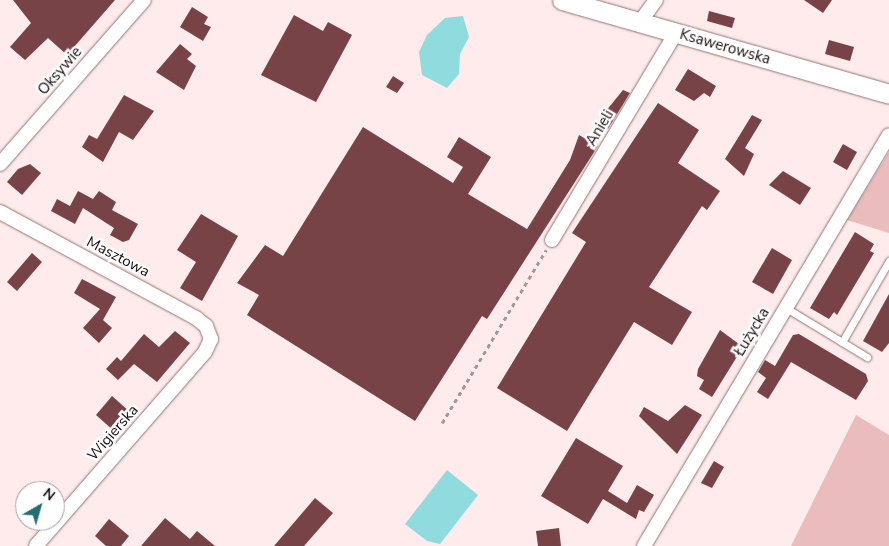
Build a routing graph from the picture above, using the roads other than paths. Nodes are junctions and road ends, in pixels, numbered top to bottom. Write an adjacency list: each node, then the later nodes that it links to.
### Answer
1 (144, 0): 8 (street, Oksywie)
2 (562, 0): 4 (street, Ksawerowska)
3 (656, 0): 4 (street)
4 (640, 22): 5 (street, Ksawerowska)
5 (676, 33): 6 (street, Ksawerowska); 10 (street, Anieli)
6 (889, 94)
7 (889, 135): 12 (street, Łużycka)
8 (0, 164)
9 (0, 212): 13 (street, Masztowa)
10 (552, 240)
11 (889, 261): 14 (lane)
12 (786, 308): 14 (lane); 17 (street, Łużycka)
13 (211, 339): 16 (street, Wigierska)
14 (842, 342): 15 (lane)
15 (867, 357)
16 (36, 546)
17 (644, 546)

